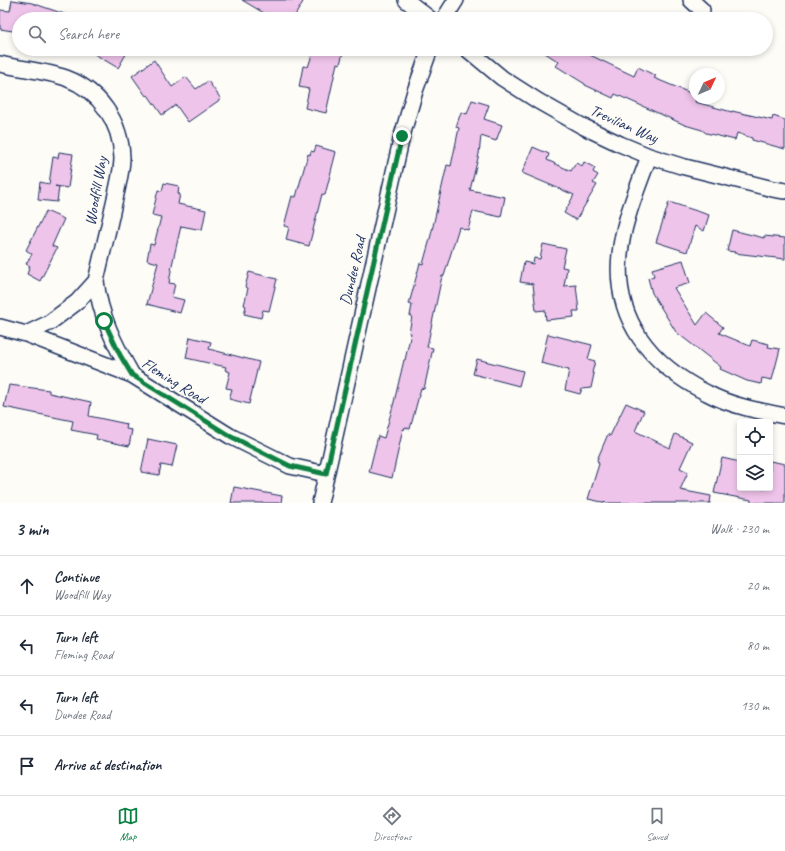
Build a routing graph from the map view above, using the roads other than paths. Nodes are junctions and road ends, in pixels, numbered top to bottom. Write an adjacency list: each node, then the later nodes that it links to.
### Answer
1 (406, 0): 3 (street)
2 (456, 0): 4 (street)
3 (421, 12)
4 (448, 12)
5 (428, 56): 15 (street, Dundee Road)
6 (475, 56): 8 (street, Trevilian Way)
7 (0, 64): 10 (street, Woodfill Way)
8 (649, 156): 9 (street, Trevilian Way); 14 (street)
9 (785, 190)
10 (96, 281): 12 (street, Woodfill Way); 13 (street, Woodfill Way)
11 (0, 327): 12 (street, Fleming Road)
12 (26, 334): 13 (street, Fleming Road)
13 (132, 375): 15 (street, Fleming Road)
14 (785, 416)
15 (326, 474): 16 (street, Dundee Road)
16 (320, 503)

